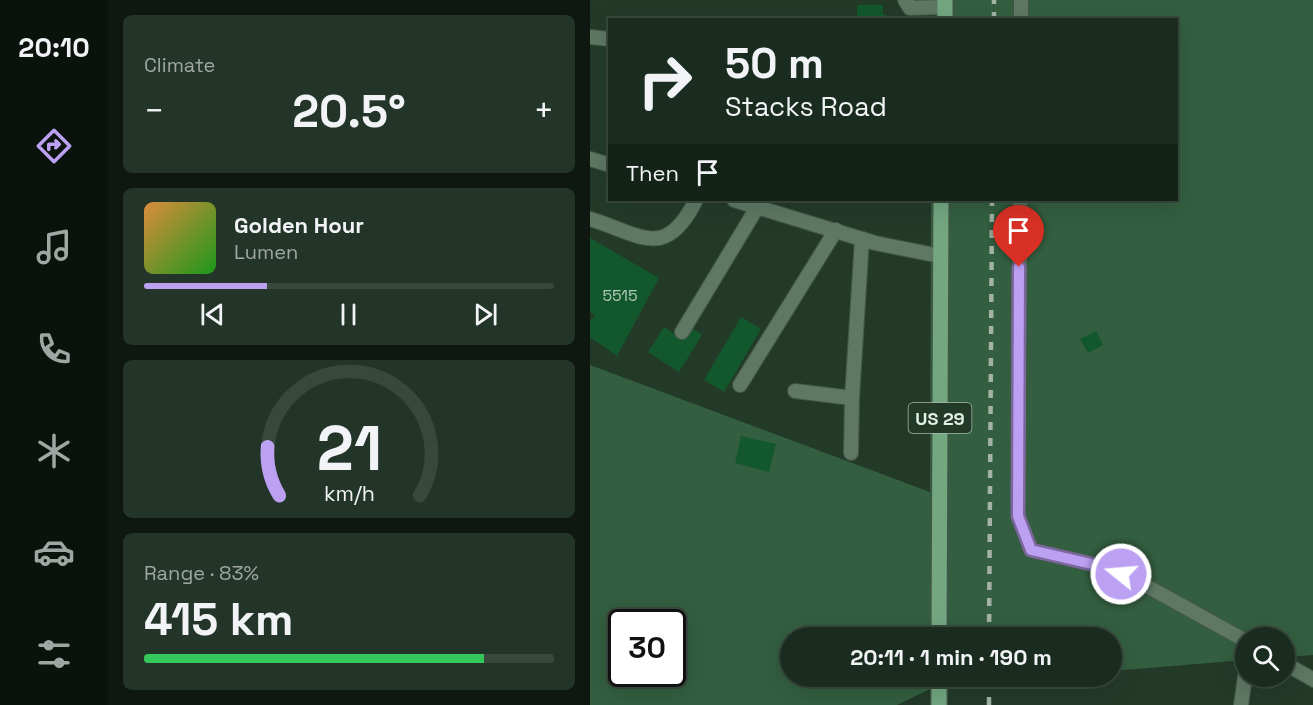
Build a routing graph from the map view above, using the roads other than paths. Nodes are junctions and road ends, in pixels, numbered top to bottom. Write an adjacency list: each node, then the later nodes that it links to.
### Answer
1 (905, 0): 3 (street)
2 (1021, 0): 4 (street)
3 (945, 9)
4 (1021, 18)
5 (590, 37): 6 (street)
6 (608, 39)
7 (590, 159): 8 (street)
8 (608, 164)
9 (695, 201): 14 (street)
10 (738, 201): 13 (street)
11 (941, 201): 17 (main road, US 29)
12 (1020, 201): 24 (street)
13 (758, 206): 15 (street); 18 (street)
14 (590, 219)
15 (836, 230): 16 (street); 19 (street)
16 (862, 239): 17 (street); 21 (street)
17 (940, 256): 23 (main road, US 29)
18 (682, 332)
19 (740, 385)
20 (795, 391): 21 (street)
21 (852, 398): 22 (street)
22 (851, 453)
23 (940, 627)
24 (1235, 636)
25 (1295, 669): 26 (street)
26 (1313, 680)
27 (939, 687): 29 (main road)
28 (1244, 687): 30 (street)
29 (939, 705)
30 (1241, 705)

